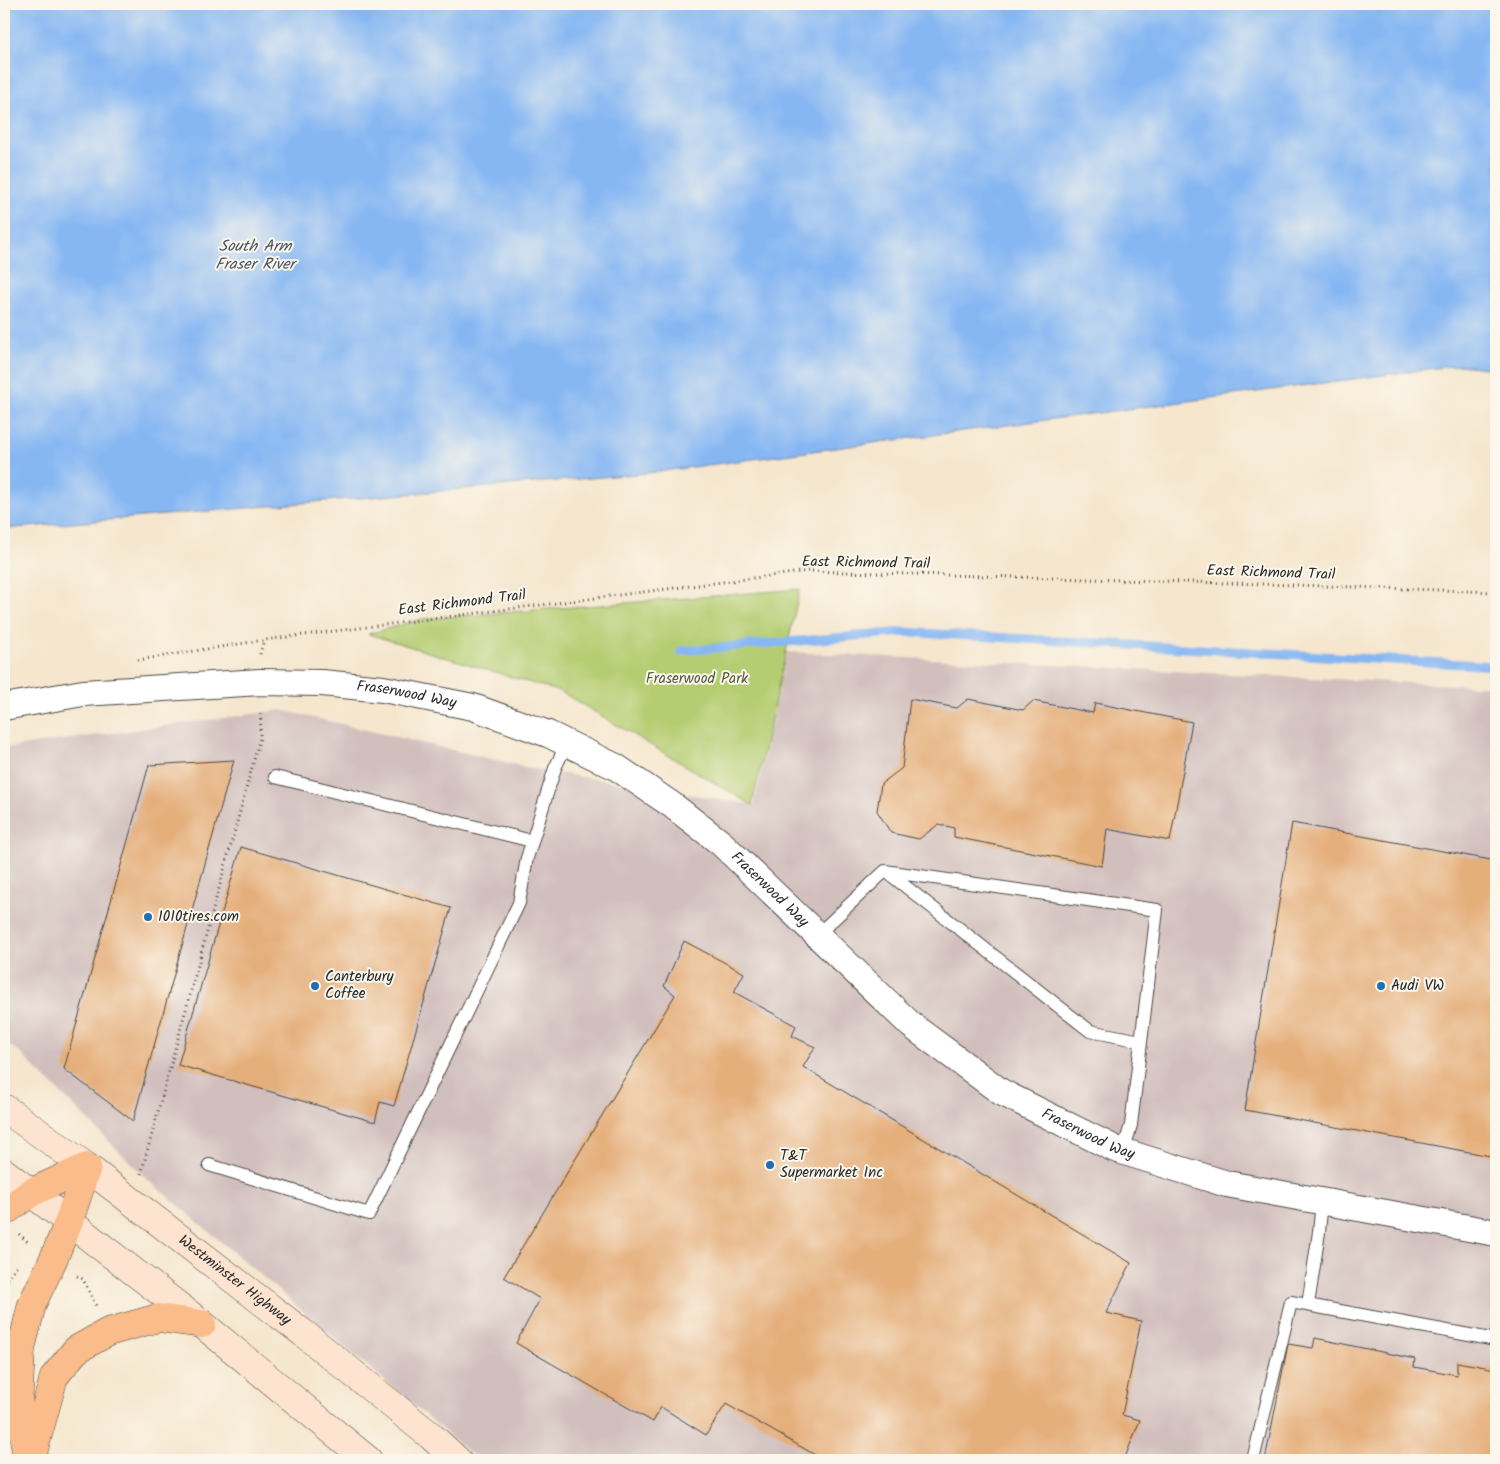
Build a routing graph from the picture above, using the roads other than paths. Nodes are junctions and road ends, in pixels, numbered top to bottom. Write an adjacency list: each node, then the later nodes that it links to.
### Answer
1 (4, 707): 2 (street, Fraserwood Way)
2 (567, 743): 4 (lane); 6 (street, Fraserwood Way)
3 (275, 776): 4 (lane)
4 (532, 840): 10 (lane)
5 (886, 871): 6 (lane); 7 (lane); 7 (lane)
6 (817, 935): 9 (street, Fraserwood Way)
7 (1141, 1041): 9 (lane)
8 (4, 1108): 11 (main road, Westminster Highway)
9 (1123, 1152): 14 (street, Fraserwood Way)
10 (209, 1165)
11 (88, 1167): 13 (highway); 16 (highway); 23 (main road, Westminster Highway)
12 (4, 1172): 13 (main road)
13 (32, 1192): 15 (highway); 16 (main road)
14 (1322, 1201): 17 (street, Fraserwood Way); 18 (lane)
15 (4, 1212)
16 (69, 1221): 19 (main road); 21 (highway)
17 (1496, 1233)
18 (1308, 1305): 20 (lane); 24 (lane)
19 (202, 1324): 21 (highway); 22 (main road)
20 (1496, 1340)
21 (29, 1460)
22 (368, 1460)
23 (457, 1460)
24 (1254, 1460)

